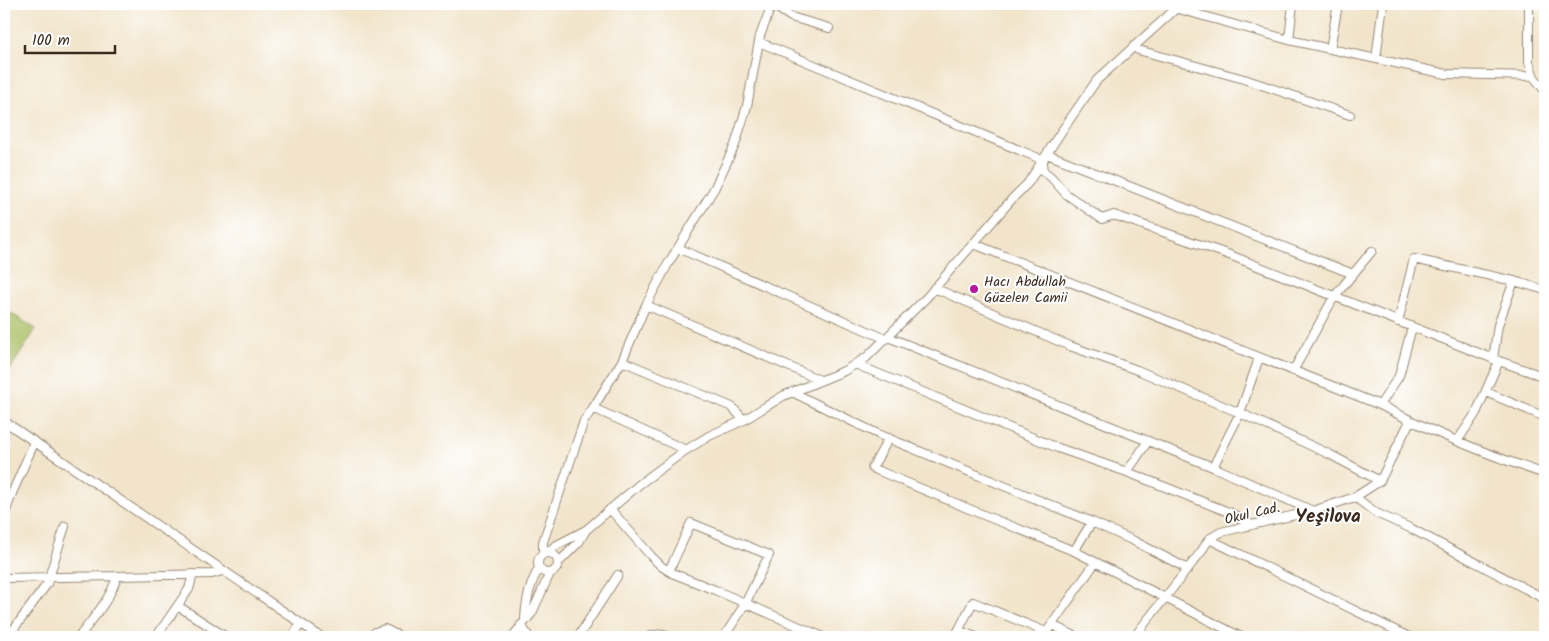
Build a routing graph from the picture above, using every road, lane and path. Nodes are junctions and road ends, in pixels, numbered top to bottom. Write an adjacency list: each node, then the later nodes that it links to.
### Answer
1 (771, 4): 7 (street); 9 (street)
2 (1293, 4): 8 (street)
3 (1338, 4): 11 (street)
4 (1383, 4): 12 (street)
5 (1529, 4): 13 (street)
6 (1178, 6): 8 (street); 10 (street)
7 (829, 28)
8 (1289, 40): 11 (street)
9 (759, 42): 17 (street); 19 (street)
10 (1134, 46): 15 (street); 16 (street)
11 (1330, 49): 12 (street)
12 (1376, 59): 13 (street)
13 (1533, 76): 14 (street)
14 (1545, 91)
15 (1350, 115)
16 (1047, 154): 17 (street); 21 (street)
17 (1043, 162): 18 (street); 25 (street)
18 (974, 244): 23 (street); 30 (street)
19 (678, 248): 26 (street); 29 (street)
20 (1372, 251): 21 (street)
21 (1353, 274): 25 (street)
22 (1514, 281): 24 (street); 27 (street); 31 (street)
23 (934, 288): 29 (street); 41 (street)
24 (1545, 290)
25 (1334, 297): 27 (street); 34 (street)
26 (646, 305): 32 (street); 36 (street)
27 (1398, 322): 28 (street)
28 (1412, 327): 31 (street); 39 (street)
29 (887, 338): 33 (street); 48 (street)
30 (1259, 358): 34 (street); 41 (street)
31 (1496, 360): 35 (street); 38 (street)
32 (622, 361): 40 (street); 43 (street)
33 (855, 364): 36 (street); 52 (street)
34 (1293, 371): 39 (street)
35 (1545, 375)
36 (820, 380): 37 (street)
37 (792, 392): 43 (street); 46 (street)
38 (1486, 392): 42 (street); 47 (street)
39 (1380, 405): 44 (street)
40 (594, 408): 50 (street); 65 (street)
41 (1240, 414): 51 (street); 54 (street)
42 (1545, 417)
43 (744, 420): 50 (street)
44 (1410, 420): 47 (street); 54 (street)
45 (4, 423): 49 (street)
46 (889, 438): 59 (street); 64 (street)
47 (1458, 440): 53 (street)
48 (1148, 441): 51 (street); 52 (street)
49 (34, 443): 58 (street); 70 (street)
50 (686, 450): 56 (street)
51 (1213, 467): 57 (street)
52 (1127, 472): 60 (street)
53 (1545, 474)
54 (1380, 481): 55 (street, Okul Cad.)
55 (1355, 497): 57 (street, Okul Cad.); 79 (street)
56 (610, 509): 62 (street); 71 (street)
57 (1314, 511): 60 (street, Okul Cad.)
58 (4, 516)
59 (1092, 522): 64 (street); 69 (street)
60 (1252, 525): 63 (street, Okul Cad.)
61 (64, 526): 76 (street)
62 (586, 530): 65 (street); 66 (street)
63 (1209, 539): 69 (street); 106 (street)
64 (1074, 551): 67 (street)
65 (546, 553): 66 (street); 68 (street)
66 (558, 563): 72 (street)
67 (1096, 563): 78 (street); 84 (street)
68 (539, 568): 72 (street); 82 (street)
69 (1188, 569): 78 (street)
70 (222, 571): 73 (street); 83 (street)
71 (669, 571): 80 (street); 80 (street)
72 (550, 573): 82 (street)
73 (194, 574): 75 (street); 81 (street)
74 (618, 575): 97 (street)
75 (117, 576): 76 (street); 88 (street)
76 (49, 577): 77 (street); 85 (street)
77 (4, 578)
78 (1165, 598): 104 (street); 105 (street)
79 (1545, 599)
80 (745, 604): 100 (street); 101 (street)
81 (178, 606): 89 (street); 90 (street)
82 (523, 622): 95 (street); 96 (street)
83 (301, 624): 91 (street); 92 (street)
84 (1052, 625): 87 (street); 103 (street)
85 (10, 634)
86 (957, 634): 87 (street); 102 (street)
87 (1045, 635)
88 (79, 637)
89 (156, 637)
90 (225, 637)
91 (292, 637)
92 (321, 637)
93 (371, 637): 94 (street)
94 (401, 637)
95 (512, 637)
96 (529, 637)
97 (578, 637)
98 (648, 637): 99 (street)
99 (671, 637)
100 (724, 637)
101 (823, 637)
102 (976, 637)
103 (1077, 637)
104 (1134, 637)
105 (1241, 637)
106 (1409, 637)

